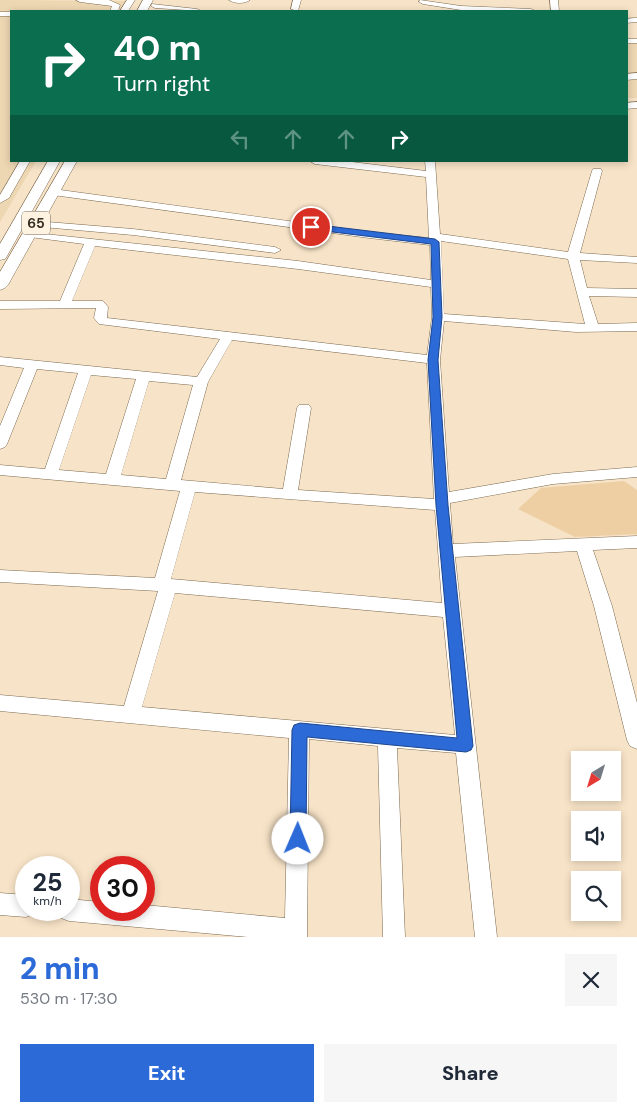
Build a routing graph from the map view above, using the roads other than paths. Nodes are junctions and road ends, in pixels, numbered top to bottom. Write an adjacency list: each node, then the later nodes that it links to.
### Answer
1 (80, 0): 8 (street)
2 (233, 0): 3 (street)
3 (246, 0)
4 (297, 0): 7 (street)
5 (423, 1): 10 (street)
6 (154, 4): 9 (street)
7 (295, 9)
8 (114, 10)
9 (191, 10)
10 (509, 10)
11 (24, 162): 18 (street)
12 (53, 162): 23 (main road, 65)
13 (70, 162): 17 (main road, 65)
14 (331, 162): 15 (street)
15 (429, 168): 20 (street)
16 (597, 171): 24 (street)
17 (53, 192): 19 (main road, 65); 20 (street)
18 (0, 200)
19 (32, 229): 21 (street); 22 (street); 27 (main road, 65)
20 (435, 239): 24 (street); 26 (street)
21 (91, 241): 26 (street); 30 (street)
22 (275, 250)
23 (1, 252)
24 (573, 256): 25 (street); 28 (street)
25 (637, 260)
26 (436, 284): 32 (street)
27 (0, 285)
28 (582, 292): 29 (street); 33 (street)
29 (637, 293)
30 (65, 303): 31 (street); 35 (street)
31 (0, 305)
32 (438, 317): 33 (street); 37 (street)
33 (593, 328): 34 (street)
34 (637, 328)
35 (228, 336): 37 (street); 41 (street)
36 (0, 360): 38 (street)
37 (433, 360): 51 (street)
38 (32, 364): 39 (street); 43 (street)
39 (86, 370): 40 (street); 46 (street)
40 (144, 376): 41 (street); 47 (street)
41 (201, 382): 48 (street)
42 (304, 408): 50 (street)
43 (0, 444)
44 (0, 470): 46 (street)
45 (637, 472): 51 (street)
46 (50, 475): 47 (street)
47 (112, 480): 48 (street)
48 (172, 485): 49 (street)
49 (189, 486): 50 (street); 56 (street)
50 (290, 495): 51 (street)
51 (442, 502): 54 (street)
52 (637, 542): 53 (street)
53 (583, 544): 54 (street); 62 (street)
54 (446, 551): 57 (street)
55 (0, 576): 56 (street)
56 (164, 585): 57 (street); 59 (street)
57 (451, 611): 63 (street)
58 (0, 702): 59 (street)
59 (131, 713): 60 (street)
60 (300, 730): 61 (street); 67 (street)
61 (387, 738): 63 (street); 68 (street)
62 (637, 740)
63 (466, 746): 69 (street)
64 (0, 904): 65 (street)
65 (15, 905)
66 (80, 911): 67 (street)
67 (296, 933)
68 (394, 937)
69 (486, 937)

